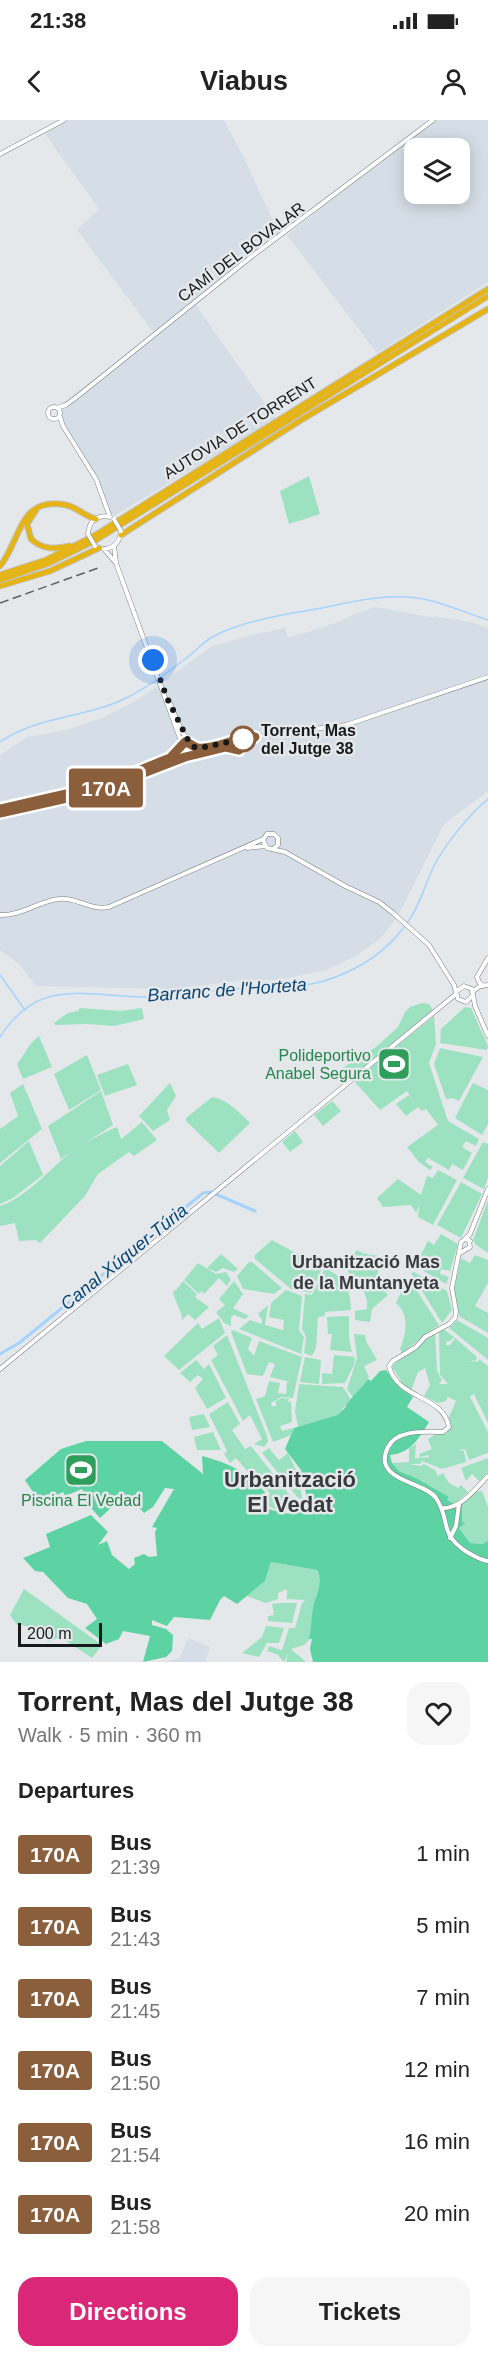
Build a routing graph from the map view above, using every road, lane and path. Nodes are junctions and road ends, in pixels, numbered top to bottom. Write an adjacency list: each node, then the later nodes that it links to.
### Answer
1 (64, 120): 3 (street)
2 (433, 120): 9 (street, CAMÍ DEL BOVALAR)
3 (0, 154)
4 (488, 289): 12 (highway, AUTOVIA DE TORRENT)
5 (488, 296): 8 (highway, AUTOVIA DE TORRENT)
6 (488, 301): 8 (highway)
7 (488, 309): 19 (highway)
8 (424, 336): 25 (highway, AUTOVIA DE TORRENT)
9 (66, 405): 10 (street, CAMÍ DEL BOVALAR); 11 (street, CAMÍ DEL BOVALAR)
10 (57, 408): 11 (street); 11 (street)
11 (58, 416): 13 (street)
12 (167, 490): 14 (highway); 24 (highway, AUTOVIA DE TORRENT)
13 (106, 507): 16 (street); 17 (street)
14 (36, 510): 15 (highway); 23 (highway)
15 (86, 515): 16 (highway); 18 (highway)
16 (98, 518): 17 (street); 18 (street)
17 (112, 518): 19 (street, bridge)
18 (90, 525): 21 (street, bridge)
19 (121, 533): 20 (street)
20 (114, 546): 21 (street); 22 (street)
21 (99, 548): 22 (street); 26 (highway)
22 (116, 563): 28 (street)
23 (0, 566)
24 (0, 575)
25 (0, 580)
26 (0, 586)
27 (488, 677): 31 (street)
28 (167, 698): 30 (street); 32 (street)
29 (233, 741): 31 (street); 33 (street); 34 (street)
30 (189, 742): 32 (street); 33 (street)
31 (242, 742): 34 (street)
32 (182, 744): 35 (street)
33 (194, 747): 36 (street)
34 (233, 748): 36 (street)
35 (180, 750): 37 (street); 38 (street)
36 (192, 755): 37 (street)
37 (185, 757): 38 (street)
38 (0, 811)
39 (264, 838): 40 (street); 41 (street); 43 (street)
40 (279, 843): 42 (street); 44 (street)
41 (266, 846): 42 (street); 43 (street)
42 (274, 848): 44 (street)
43 (241, 849): 45 (street)
44 (285, 852): 49 (street)
45 (0, 915)
46 (488, 958): 47 (street)
47 (481, 970): 48 (street); 50 (street)
48 (488, 970)
49 (451, 979): 51 (street); 54 (street)
50 (477, 979): 52 (street); 53 (street)
51 (462, 986): 52 (street); 54 (street)
52 (468, 986): 55 (street)
53 (486, 986): 55 (street)
54 (456, 993): 56 (street); 58 (street)
55 (472, 994): 57 (street); 59 (street)
56 (460, 1000): 57 (street); 58 (street)
57 (468, 1001): 59 (street)
58 (446, 1003): 64 (street)
59 (475, 1005): 60 (street)
60 (488, 1036)
61 (488, 1189): 62 (street)
62 (467, 1240): 63 (street); 63 (street)
63 (463, 1248): 67 (street)
64 (0, 1369)
65 (488, 1476): 66 (street)
66 (459, 1504): 68 (street); 70 (street)
67 (441, 1508): 68 (street); 69 (street)
68 (451, 1508): 69 (street); 70 (street)
69 (442, 1514): 71 (street)
70 (457, 1514): 72 (street)
71 (447, 1529): 72 (street); 73 (street)
72 (455, 1531): 73 (street)
73 (450, 1538): 74 (street)
74 (488, 1561)

